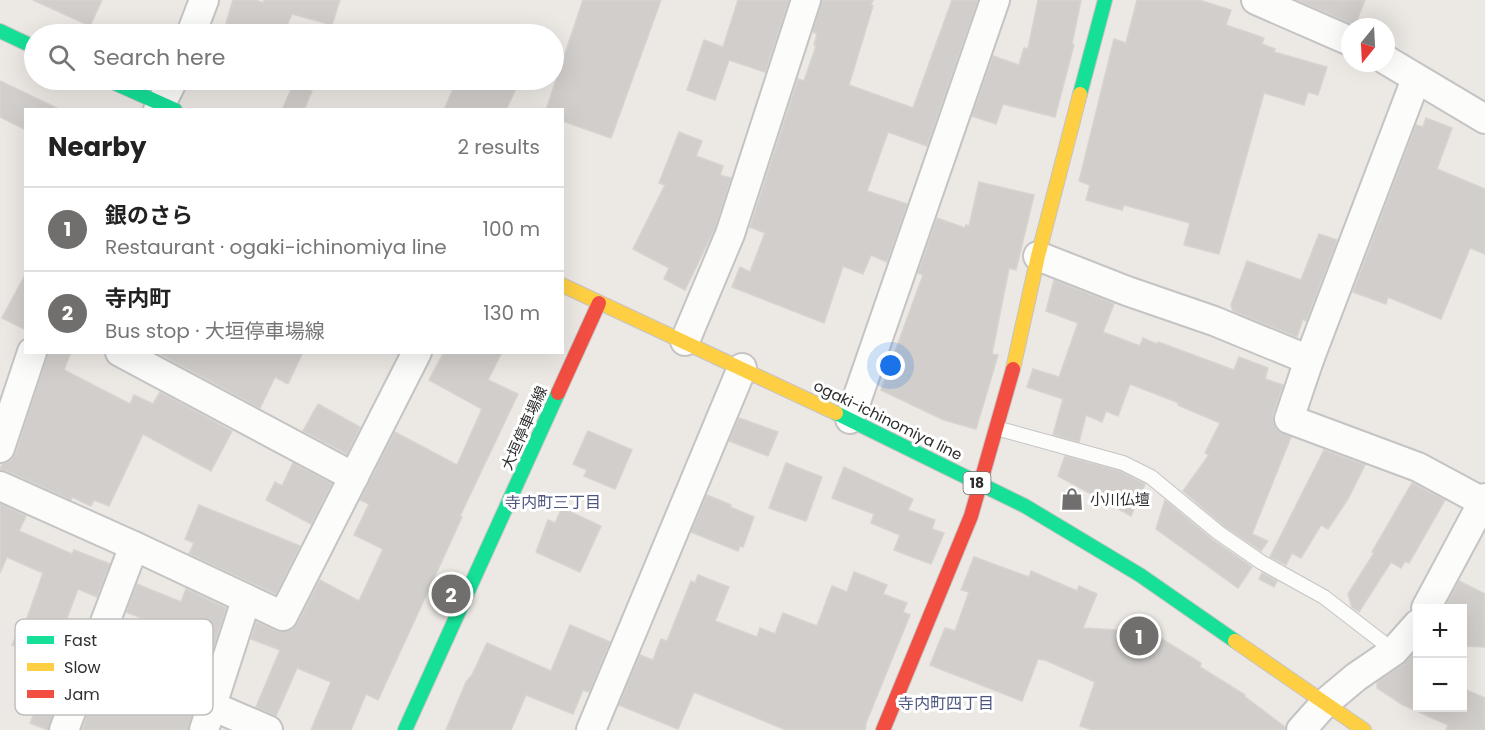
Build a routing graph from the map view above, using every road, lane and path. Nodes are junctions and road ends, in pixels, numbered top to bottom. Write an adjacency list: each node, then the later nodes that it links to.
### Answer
1 (204, 0): 6 (street)
2 (806, 0): 18 (street)
3 (995, 0): 24 (street)
4 (1105, 0): 15 (main road)
5 (1257, 0): 8 (street)
6 (195, 24)
7 (0, 31): 9 (main road)
8 (1341, 37)
9 (24, 42)
10 (1395, 66): 11 (street)
11 (1416, 79): 14 (street); 22 (street)
12 (138, 90): 13 (main road)
13 (167, 100)
14 (1485, 119)
15 (1038, 256): 22 (street); 25 (main road)
16 (564, 286): 17 (main road, ogaki-ichinomiya line / 18)
17 (599, 303): 18 (main road, ogaki-ichinomiya line / 18); 43 (main road, 大垣停車場線)
18 (685, 341): 23 (main road, ogaki-ichinomiya line / 18)
19 (31, 354): 26 (street)
20 (124, 354): 27 (street)
21 (416, 354): 27 (street)
22 (1309, 360): 30 (street)
23 (742, 368): 24 (main road, ogaki-ichinomiya line / 18); 44 (street)
24 (850, 419): 28 (main road, ogaki-ichinomiya line / 18)
25 (996, 428): 28 (main road); 36 (lane)
26 (0, 448)
27 (354, 477): 32 (street)
28 (980, 484): 38 (main road, ogaki-ichinomiya line / 18); 45 (main road)
29 (0, 486): 31 (street)
30 (1484, 500): 33 (street)
31 (134, 546): 32 (street); 34 (street)
32 (246, 600): 37 (street)
33 (1429, 604)
34 (106, 619)
35 (1413, 630): 36 (street)
36 (1394, 651): 38 (street)
37 (213, 702)
38 (1325, 703): 46 (street); 47 (main road, ogaki-ichinomiya line / 18)
39 (70, 715): 41 (street)
40 (208, 718): 42 (street)
41 (64, 730)
42 (268, 730)
43 (405, 730)
44 (591, 730)
45 (883, 730)
46 (1300, 730)
47 (1364, 730)

